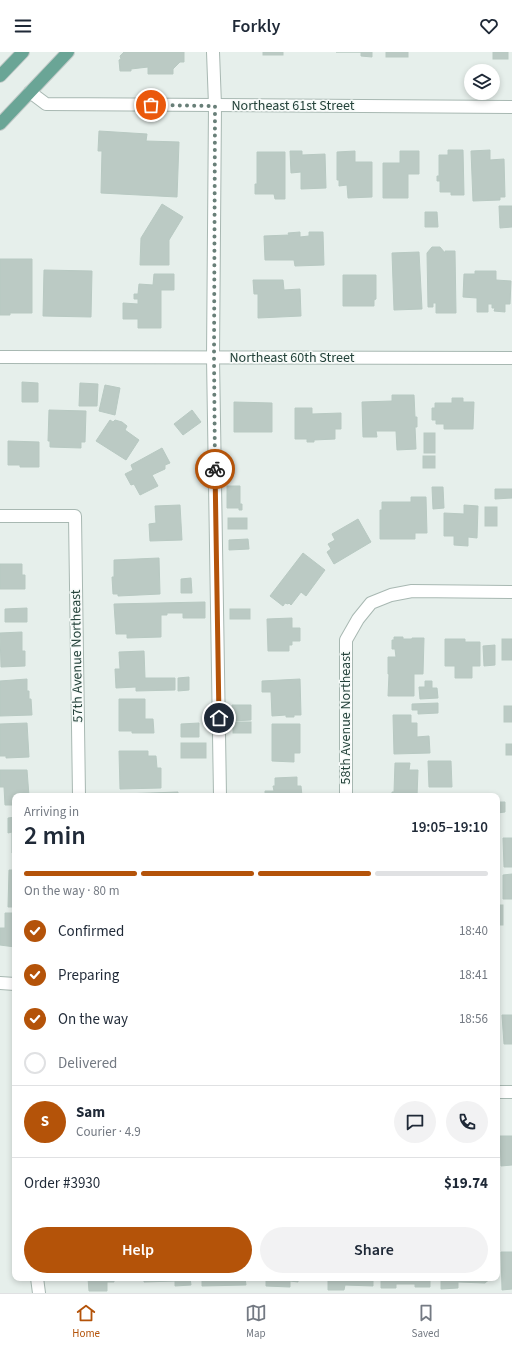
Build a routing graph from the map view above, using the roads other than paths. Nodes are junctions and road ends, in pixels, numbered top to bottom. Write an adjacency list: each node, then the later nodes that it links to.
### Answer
1 (23, 52): 4 (main road)
2 (68, 52): 5 (main road)
3 (213, 52): 6 (street)
4 (0, 76)
5 (30, 92): 6 (street, Northeast 61st Street); 8 (main road)
6 (215, 106): 7 (street, Northeast 61st Street); 10 (street)
7 (512, 107)
8 (0, 124)
9 (0, 357): 10 (street, Northeast 60th Street)
10 (214, 358): 11 (street, Northeast 60th Street); 15 (street)
11 (512, 358)
12 (0, 516): 14 (street, 57th Avenue Northeast)
13 (512, 592): 16 (street, 58th Avenue Northeast)
14 (79, 793)
15 (220, 793)
16 (346, 793)
17 (0, 983): 18 (street)
18 (12, 984)
19 (500, 1092): 20 (street)
20 (512, 1092)
21 (37, 1281): 22 (street)
22 (39, 1293)

